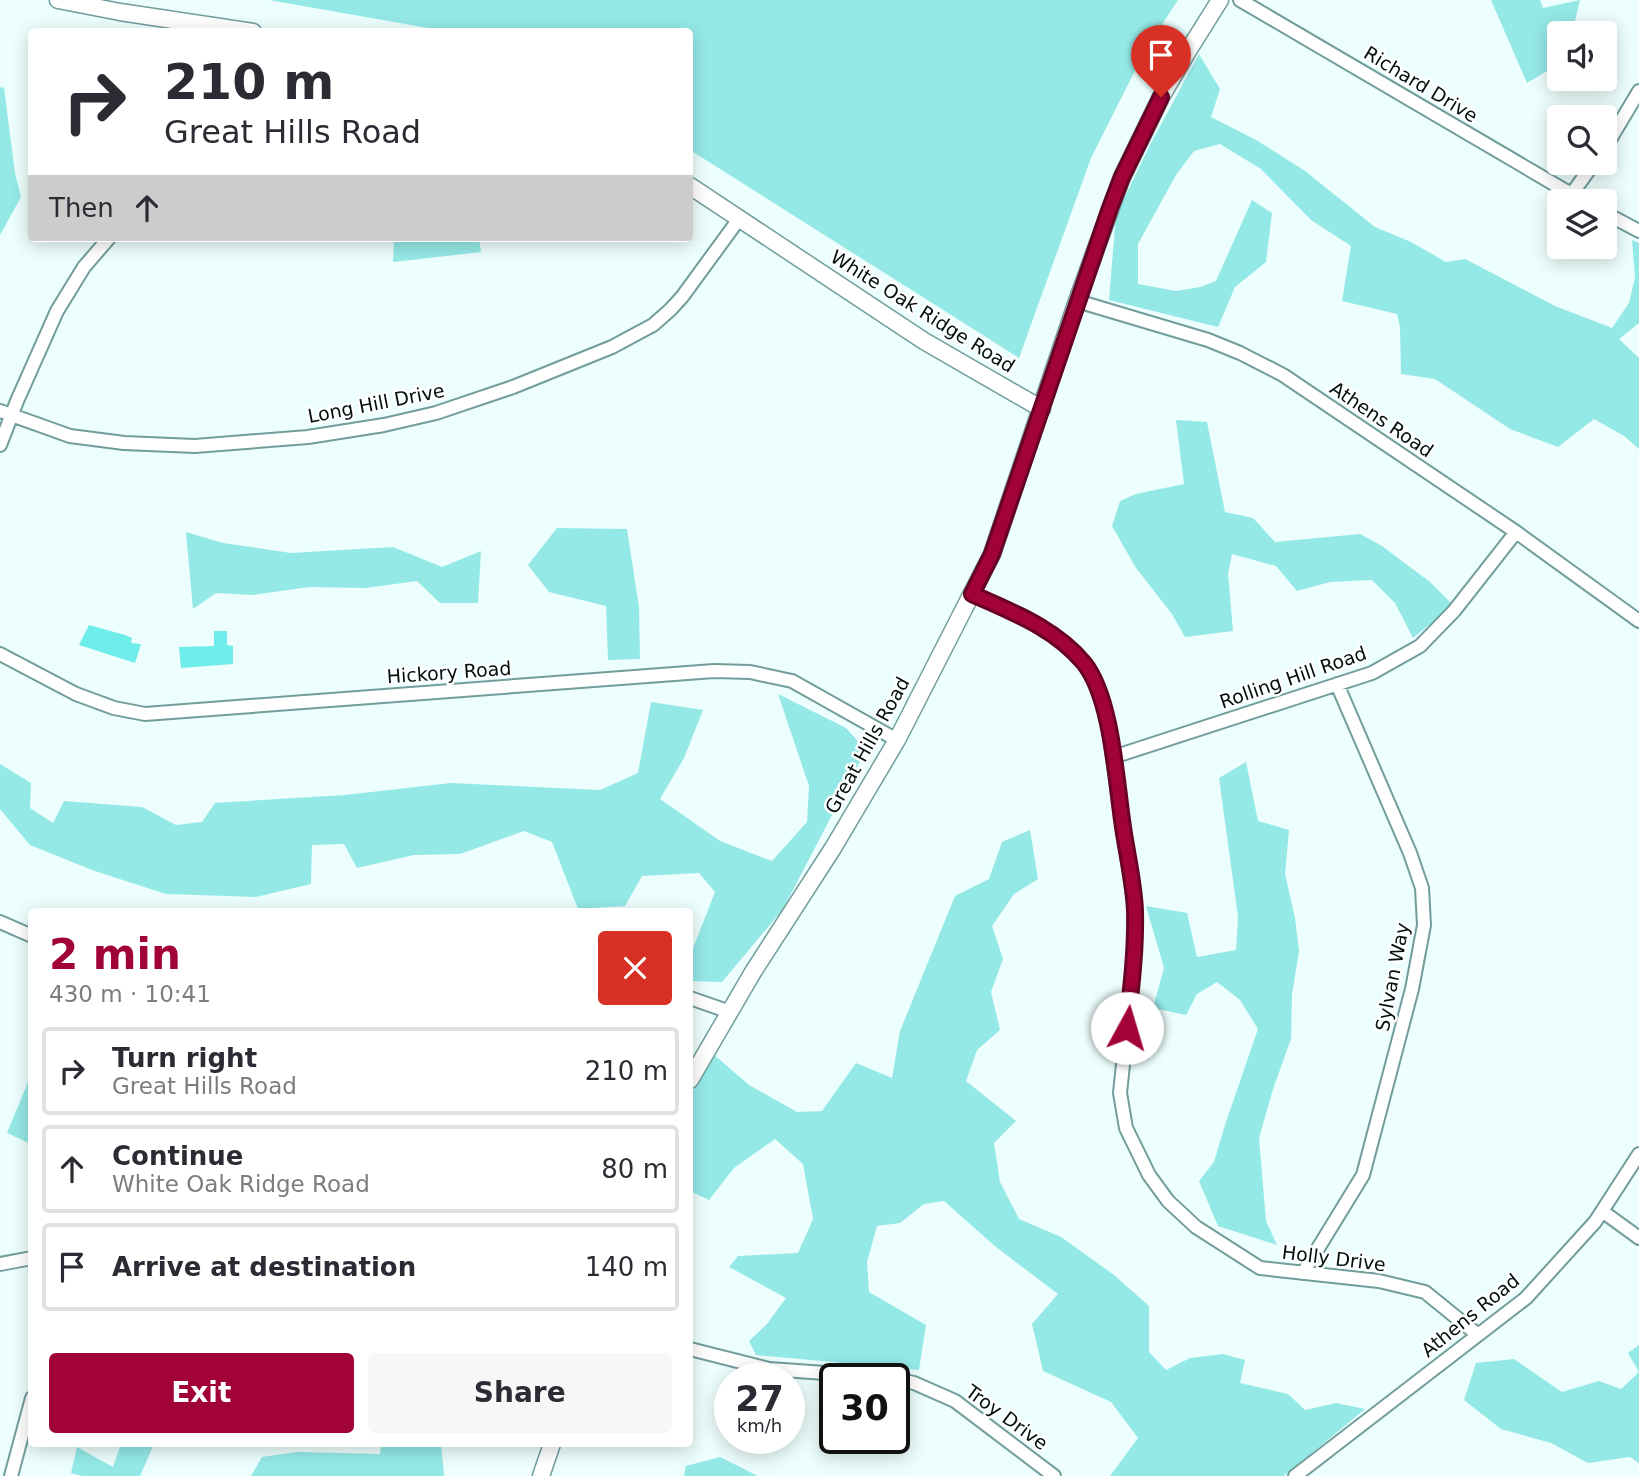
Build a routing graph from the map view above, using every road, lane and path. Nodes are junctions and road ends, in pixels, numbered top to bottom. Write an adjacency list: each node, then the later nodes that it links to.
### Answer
1 (58, 0): 4 (street)
2 (1220, 0): 13 (street)
3 (1241, 0): 8 (street, Richard Drive)
4 (226, 28)
5 (1639, 91): 6 (street)
6 (1617, 128)
7 (693, 188): 9 (street, White Oak Ridge Road)
8 (1562, 189)
9 (739, 219): 14 (street, White Oak Ridge Road); 15 (street, Long Hill Drive)
10 (1617, 219): 11 (street)
11 (1639, 231)
12 (106, 242): 15 (street)
13 (1077, 301): 14 (street); 17 (street, Athens Road)
14 (1042, 409): 18 (street, Great Hills Road)
15 (6, 414): 16 (street)
16 (0, 445)
17 (1516, 532): 19 (street, Athens Road); 21 (street, Rolling Hill Road)
18 (972, 594): 22 (street, Great Hills Road); 23 (street, Holly Drive)
19 (1639, 621)
20 (0, 654): 22 (street, Hickory Road)
21 (1337, 684): 23 (street, Rolling Hill Road); 34 (street, Sylvan Way)
22 (897, 740): 27 (street, Great Hills Road)
23 (1113, 757): 34 (street, Holly Drive)
24 (0, 922): 25 (street)
25 (28, 934)
26 (693, 999): 27 (street)
27 (730, 1012): 28 (street, Great Hills Road)
28 (693, 1075)
29 (1639, 1153): 30 (street, Athens Road)
30 (1602, 1211): 31 (street); 35 (street, Athens Road)
31 (1639, 1238)
32 (28, 1259): 33 (street)
33 (0, 1264)
34 (1303, 1273): 35 (street, Holly Drive)
35 (1478, 1335): 44 (street, Athens Road)
36 (693, 1350): 37 (street, Troy Drive)
37 (819, 1373)
38 (910, 1383): 43 (street, Troy Drive)
39 (28, 1414): 41 (street)
40 (551, 1447): 42 (street)
41 (12, 1476)
42 (541, 1476)
43 (1054, 1476)
44 (1295, 1476)

